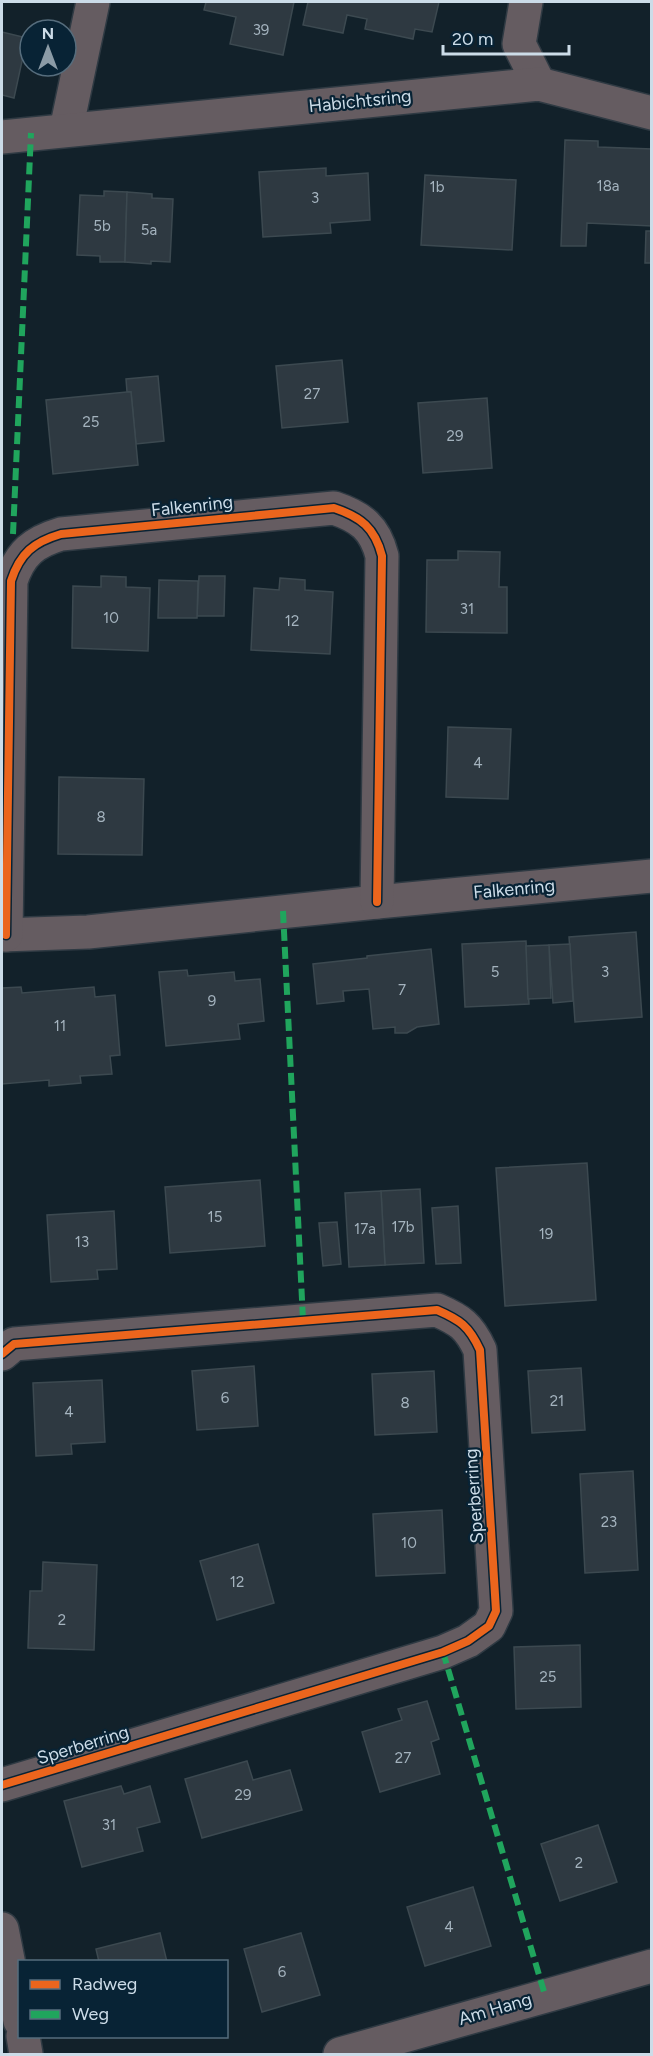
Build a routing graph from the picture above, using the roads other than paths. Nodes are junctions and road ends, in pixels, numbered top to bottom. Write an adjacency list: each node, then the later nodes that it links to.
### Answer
1 (93, 2): 5 (street)
2 (526, 2): 3 (street)
3 (538, 84): 4 (street, Habichtsring); 5 (street, Habichtsring)
4 (651, 113)
5 (66, 130): 6 (street, Habichtsring)
6 (2, 137)
7 (651, 876): 8 (street, Falkenring)
8 (377, 902): 9 (street, Falkenring); 9 (street, Falkenring)
9 (4, 935)
10 (2, 1354): 11 (street, Sperberring)
11 (2, 1785)
12 (2, 1929): 14 (street)
13 (651, 1966): 17 (street, Am Hang)
14 (18, 2011)
15 (23, 2038): 16 (street)
16 (26, 2055)
17 (340, 2055)

